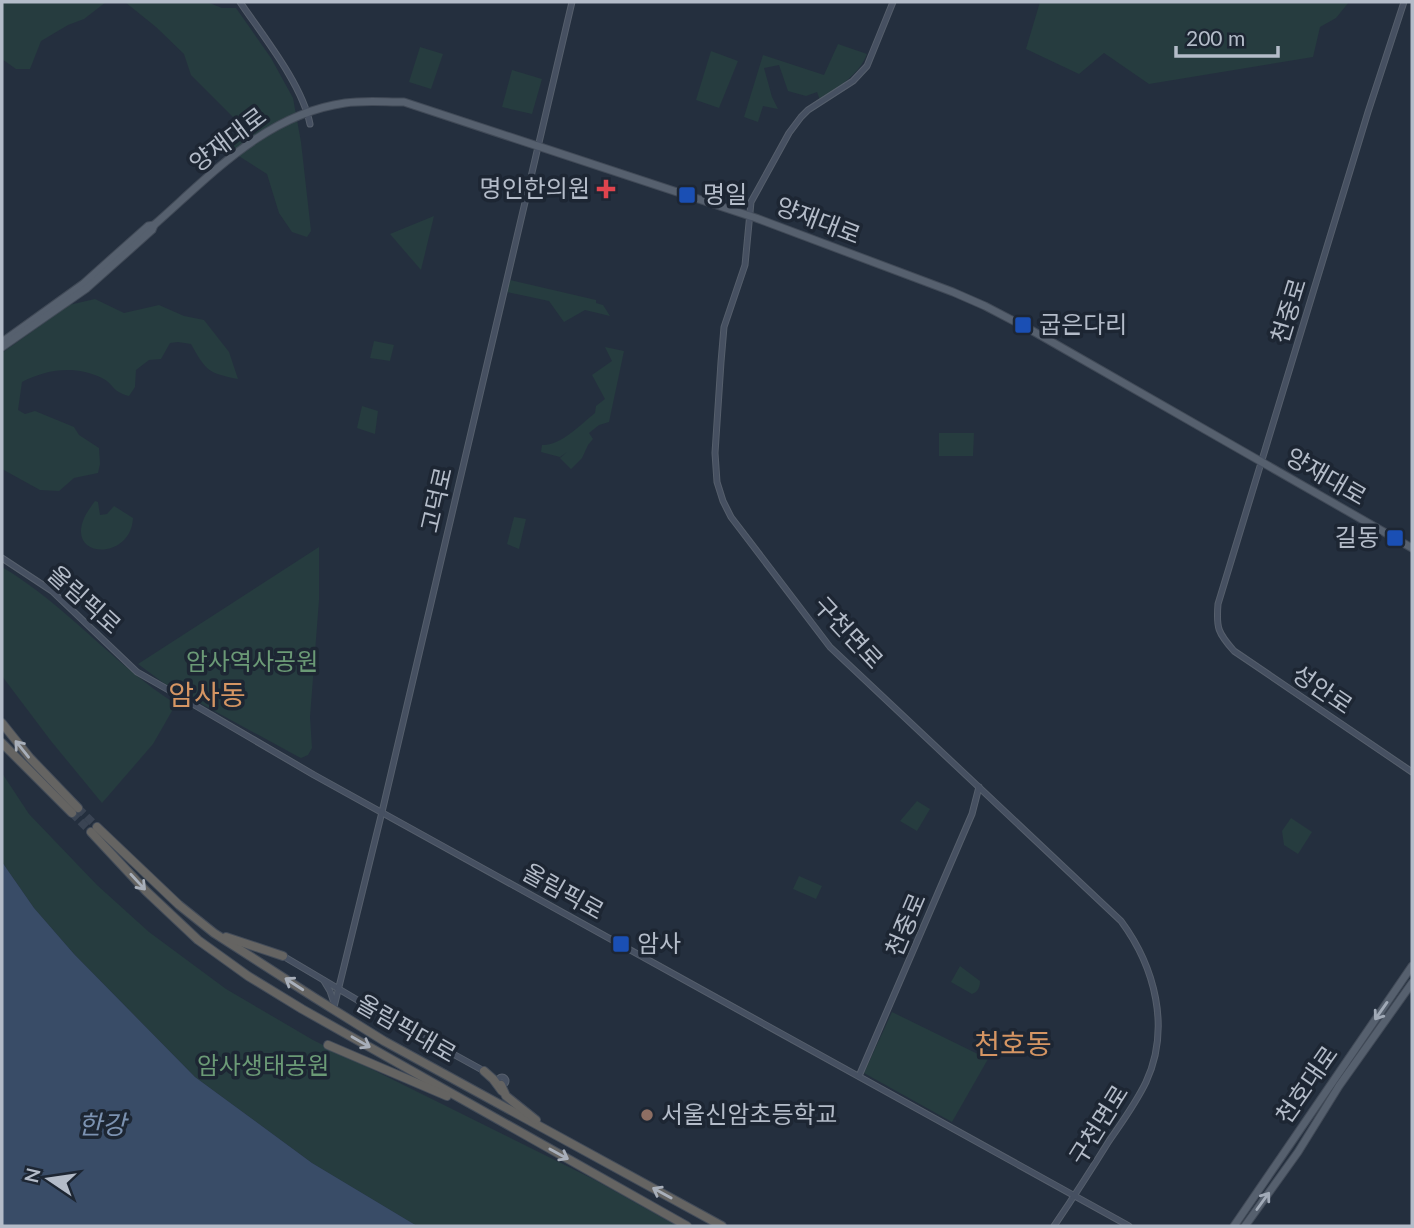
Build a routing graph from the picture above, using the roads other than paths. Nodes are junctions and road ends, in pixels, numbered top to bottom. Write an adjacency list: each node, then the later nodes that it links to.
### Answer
1 (240, 2): 5 (main road)
2 (572, 2): 7 (main road, 고덕로)
3 (893, 2): 8 (main road, 구천면로)
4 (1404, 2): 12 (main road, 천중로)
5 (308, 113): 6 (main road); 7 (main road, 양재대로); 9 (main road, 양재대로)
6 (310, 124)
7 (539, 146): 8 (main road, 양재대로); 20 (main road, 고덕로)
8 (749, 216): 12 (main road, 양재대로); 19 (main road, 구천면로)
9 (154, 225): 10 (main road, 양재대로); 11 (main road, 양재대로)
10 (2, 342)
11 (2, 347)
12 (1262, 462): 13 (main road, 양재대로); 15 (main road, 천중로)
13 (1412, 548)
14 (2, 558): 20 (main road, 올림픽로)
15 (1218, 632): 18 (main road, 성안로)
16 (2, 723): 17 (highway, one-way to 16)
17 (2, 743)
18 (1412, 772)
19 (979, 787): 32 (main road, 천중로); 37 (main road, 구천면로)
20 (382, 812): 26 (main road, 고덕로); 32 (main road, 올림픽로)
21 (214, 933): 22 (highway); 35 (highway, 올림픽대로, one-way to 35); 36 (highway, 올림픽대로, one-way to 21)
22 (283, 956): 24 (main road)
23 (1412, 967): 30 (main road, 천호대로, one-way to 30)
24 (323, 979): 26 (main road); 28 (main road)
25 (1412, 984): 30 (main road, 천호대로)
26 (339, 989): 27 (main road); 28 (main road, 고덕로)
27 (356, 999): 28 (main road); 31 (main road)
28 (334, 1006)
29 (328, 1045): 35 (highway)
30 (1353, 1059): 42 (main road, 천호대로); 43 (main road, 천호대로, one-way to 30)
31 (484, 1071): 33 (main road); 34 (highway)
32 (859, 1076): 37 (main road, 올림픽로)
33 (501, 1081): 34 (highway)
34 (506, 1096): 36 (highway)
35 (463, 1101): 38 (highway, 올림픽대로, one-way to 38)
36 (545, 1129): 39 (highway, 올림픽대로, one-way to 36)
37 (1074, 1196): 40 (main road, 구천면로); 41 (main road, 올림픽로)
38 (687, 1226)
39 (722, 1226)
40 (1054, 1226)
41 (1129, 1226)
42 (1234, 1226)
43 (1245, 1226)

